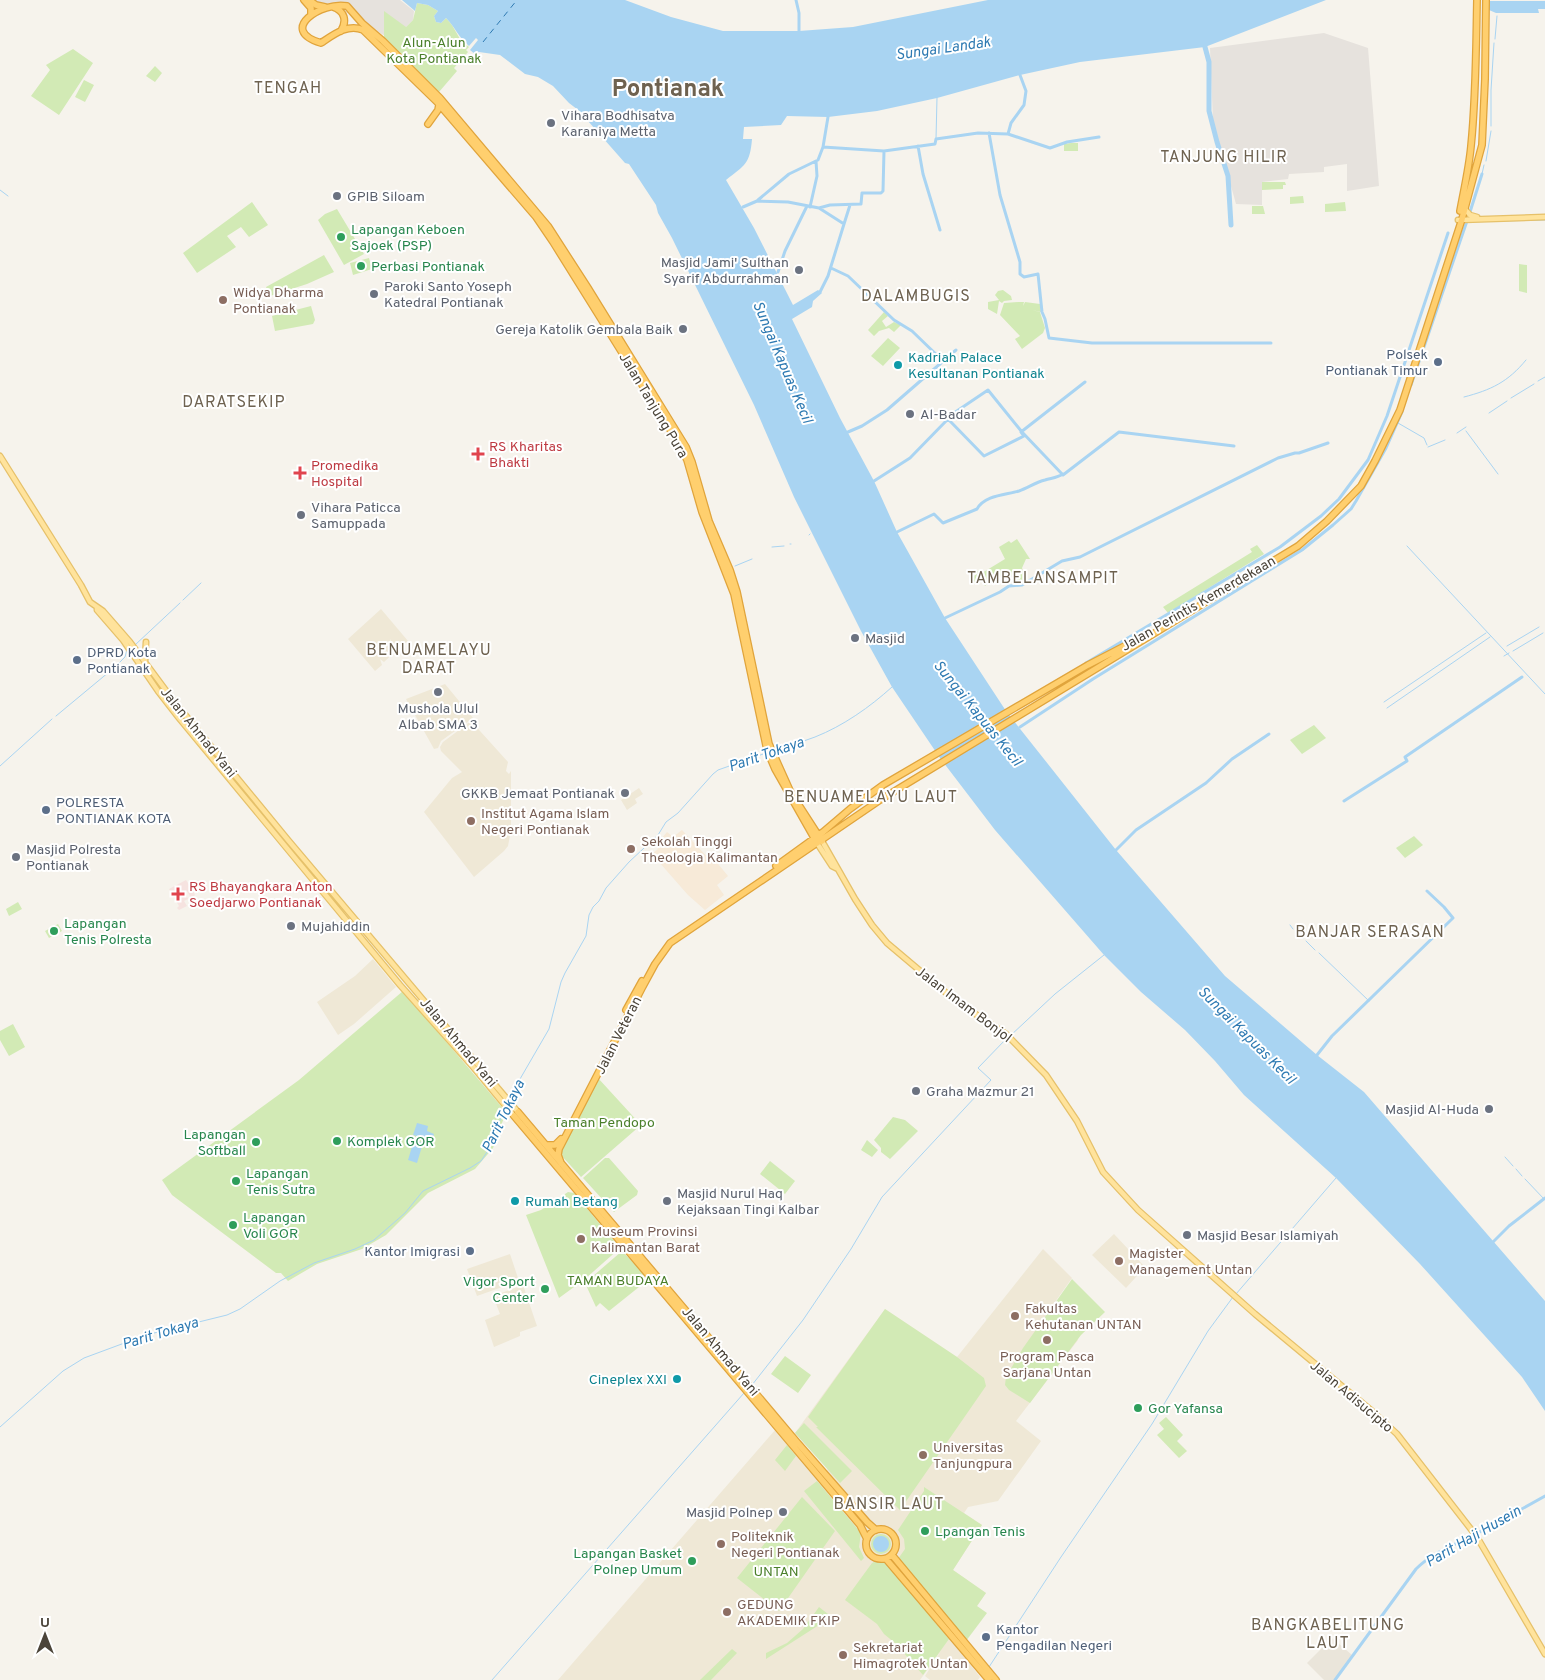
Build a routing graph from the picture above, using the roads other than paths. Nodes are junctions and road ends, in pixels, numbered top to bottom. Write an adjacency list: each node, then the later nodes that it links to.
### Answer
1 (304, 0): 6 (highway)
2 (309, 0): 5 (highway)
3 (1477, 0): 14 (highway)
4 (1486, 0): 11 (highway)
5 (329, 7): 6 (highway); 7 (highway); 8 (highway)
6 (311, 14): 8 (highway)
7 (361, 26): 8 (highway); 9 (highway, Jalan Tanjung Pura); 16 (highway, Jalan Tanjung Pura)
8 (341, 31)
9 (439, 105): 10 (highway); 16 (highway, Jalan Tanjung Pura)
10 (428, 124)
11 (1464, 208): 12 (main road); 14 (highway)
12 (1480, 218): 13 (main road); 14 (main road)
13 (1545, 218)
14 (1464, 219): 15 (highway)
15 (1448, 258): 24 (highway, Jalan Perintis Kemerdekaan); 24 (highway, Jalan Perintis Kemerdekaan)
16 (650, 392): 24 (highway, Jalan Tanjung Pura)
17 (0, 456): 19 (main road)
18 (146, 642): 20 (main road)
19 (133, 651): 20 (main road, Jalan Ahmad Yani); 22 (main road, Jalan Ahmad Yani)
20 (145, 662): 21 (main road, Jalan Ahmad Yani)
21 (195, 726): 22 (main road); 23 (main road, Jalan Ahmad Yani)
22 (190, 730): 23 (main road, Jalan Ahmad Yani)
23 (248, 796): 25 (main road, Jalan Ahmad Yani); 26 (main road, Jalan Ahmad Yani)
24 (818, 839): 31 (highway, Jalan Veteran); 34 (main road, Jalan Imam Bonjol)
25 (339, 901): 26 (main road); 27 (main road, Jalan Ahmad Yani)
26 (333, 905): 28 (main road, Jalan Ahmad Yani)
27 (440, 1021): 28 (main road); 29 (main road, Jalan Ahmad Yani)
28 (436, 1025): 29 (main road, Jalan Ahmad Yani)
29 (504, 1100): 30 (main road, Jalan Ahmad Yani)
30 (516, 1114): 32 (highway, Jalan Ahmad Yani); 35 (highway, Jalan Ahmad Yani)
31 (572, 1120): 32 (highway, Jalan Veteran); 33 (highway, Jalan Veteran)
32 (546, 1145): 33 (highway, Jalan Ahmad Yani)
33 (560, 1163): 35 (highway, Jalan Ahmad Yani)
34 (1232, 1293): 39 (main road, Jalan Adisucipto)
35 (748, 1388): 36 (highway, Jalan Ahmad Yani); 37 (highway, Jalan Ahmad Yani)
36 (876, 1530): 37 (highway); 38 (highway)
37 (867, 1539): 38 (highway)
38 (889, 1557): 40 (highway)
39 (1545, 1654)
40 (986, 1674): 41 (highway)
41 (996, 1680)

